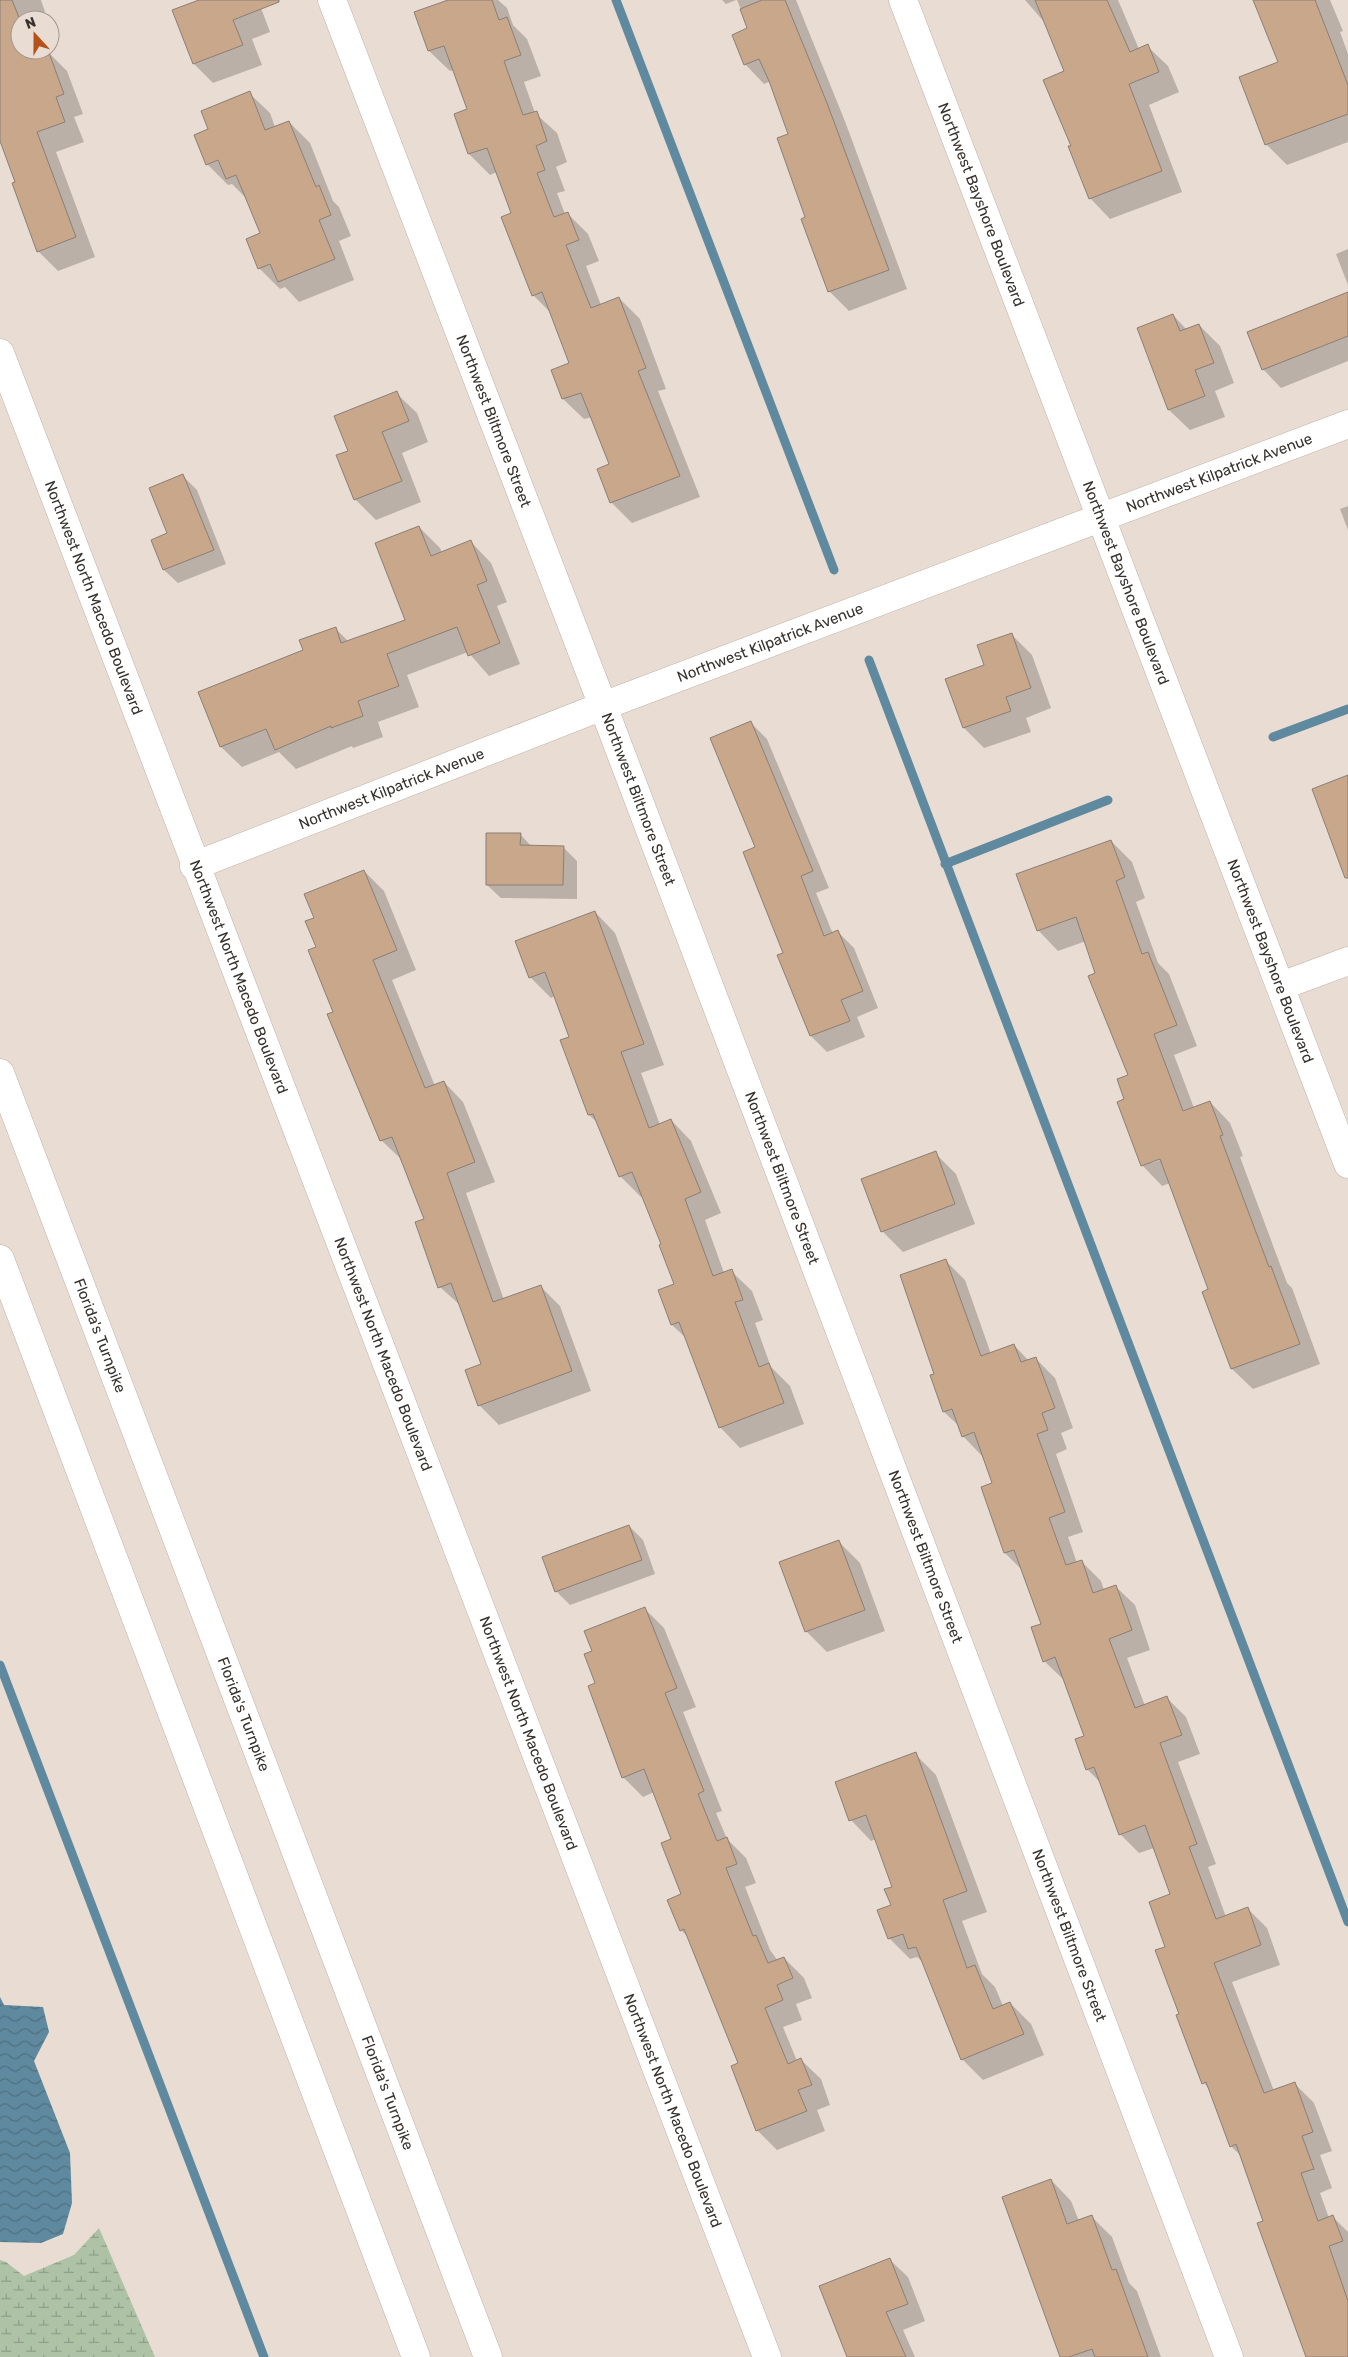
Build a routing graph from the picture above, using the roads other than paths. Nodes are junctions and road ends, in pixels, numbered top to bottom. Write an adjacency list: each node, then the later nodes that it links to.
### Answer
1 (332, 0): 6 (main road, Northwest Biltmore Street)
2 (903, 0): 5 (main road, Northwest Bayshore Boulevard)
3 (0, 353): 7 (main road, Northwest North Macedo Boulevard)
4 (1348, 424): 5 (main road, Northwest Kilpatrick Avenue)
5 (1100, 519): 6 (main road, Northwest Kilpatrick Avenue); 9 (main road, Northwest Bayshore Boulevard)
6 (603, 706): 7 (main road, Northwest Kilpatrick Avenue); 16 (main road, Northwest Biltmore Street)
7 (194, 866): 15 (main road, Northwest North Macedo Boulevard)
8 (1348, 961): 9 (main road)
9 (1281, 986): 11 (main road, Northwest Bayshore Boulevard)
10 (0, 1072): 14 (main road, Florida's Turnpike)
11 (1348, 1164)
12 (0, 1259): 13 (main road)
13 (416, 2357)
14 (488, 2357)
15 (767, 2357)
16 (1229, 2357)

